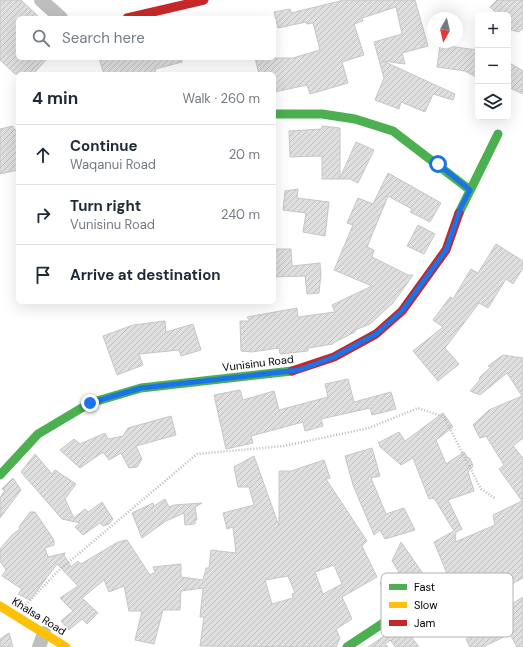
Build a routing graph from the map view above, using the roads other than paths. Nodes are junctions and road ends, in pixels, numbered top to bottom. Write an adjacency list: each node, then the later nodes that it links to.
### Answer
1 (41, 0): 3 (street)
2 (204, 0): 4 (street)
3 (59, 16)
4 (136, 16)
5 (276, 114): 7 (street)
6 (498, 134): 7 (street, Vunisinu Road)
7 (470, 190): 8 (street, Vunisinu Road)
8 (0, 475)
9 (0, 606): 11 (street, Khalsa Road)
10 (381, 625): 14 (street)
11 (44, 633): 12 (street); 13 (street, Khalsa Road)
12 (39, 647)
13 (66, 647)
14 (347, 647)

